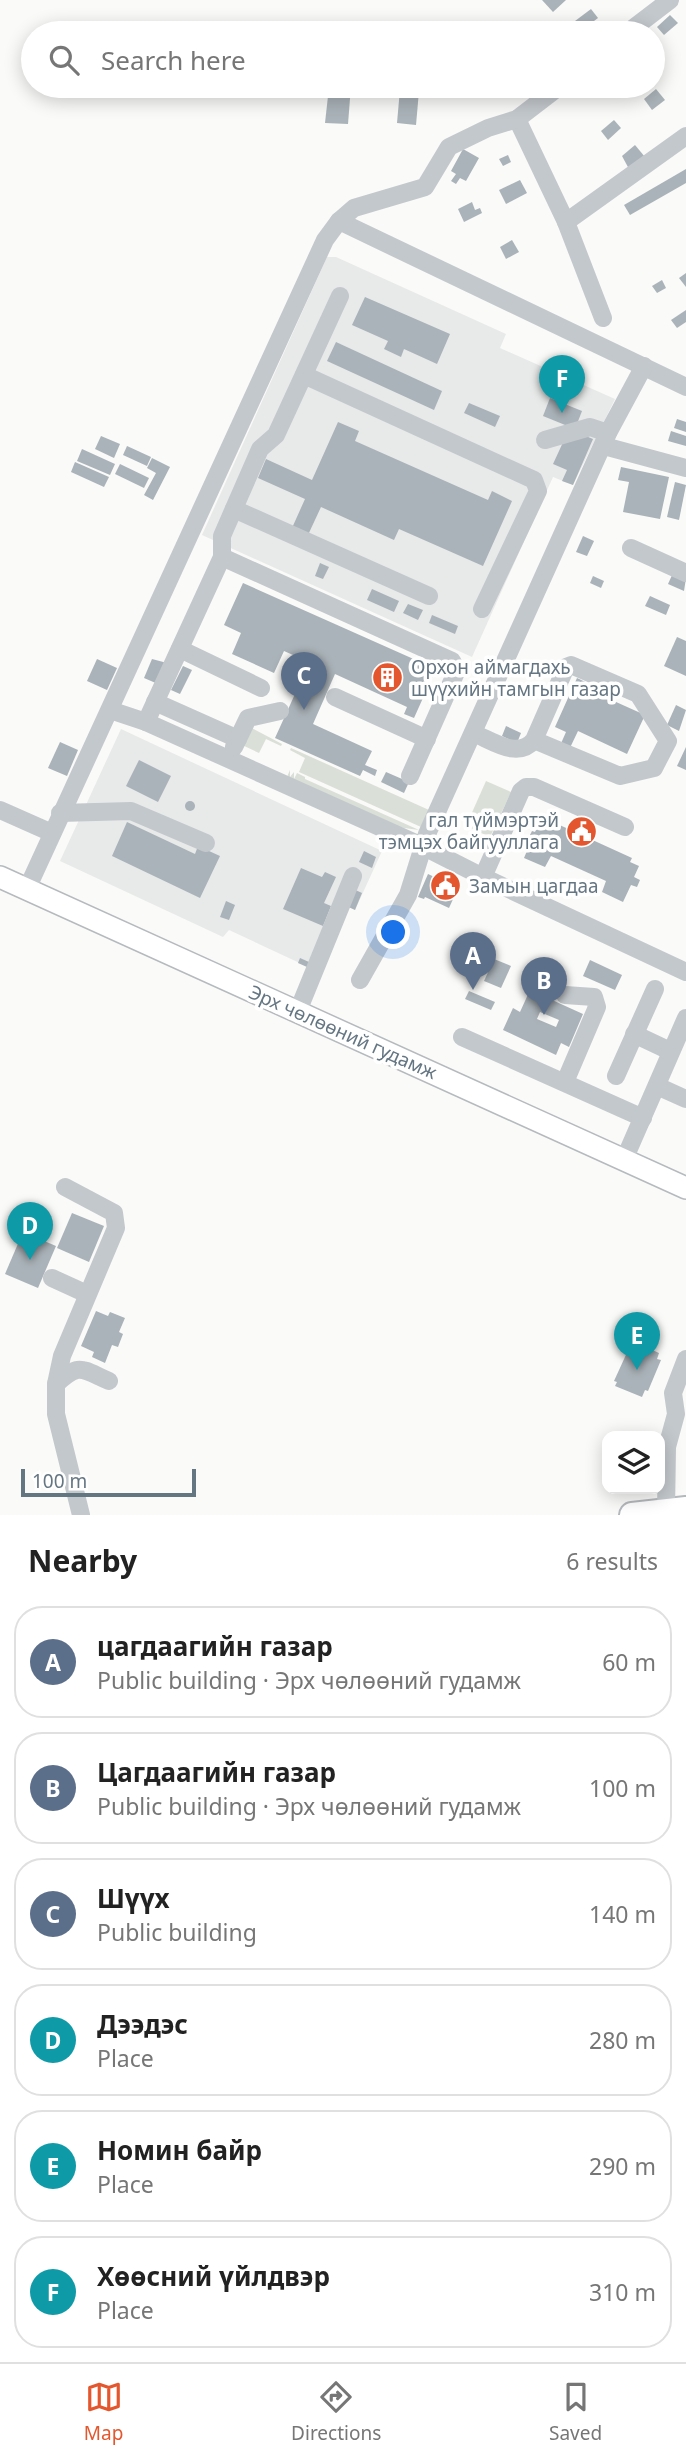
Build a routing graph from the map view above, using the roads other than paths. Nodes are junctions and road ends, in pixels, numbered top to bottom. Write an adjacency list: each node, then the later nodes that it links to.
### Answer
1 (670, 0): 2 (street)
2 (643, 21)
3 (544, 98): 4 (street)
4 (517, 119): 6 (street); 7 (street)
5 (686, 136): 7 (street)
6 (339, 221): 10 (street); 26 (street)
7 (566, 222): 9 (street)
8 (340, 296): 11 (street)
9 (603, 318)
10 (644, 366): 12 (street); 14 (street)
11 (304, 375): 16 (street); 21 (street)
12 (686, 387)
13 (545, 440): 14 (street)
14 (606, 440): 15 (street); 29 (street)
15 (686, 467)
16 (234, 509): 18 (street); 20 (street)
17 (631, 548): 19 (street)
18 (222, 557): 22 (street); 31 (street)
19 (686, 573)
20 (429, 597)
21 (482, 609)
22 (180, 649): 23 (street); 25 (street)
23 (261, 688)
24 (335, 697): 31 (street)
25 (155, 702): 28 (street); 30 (street)
26 (110, 710): 28 (street); 36 (street)
27 (279, 711): 30 (street)
28 (146, 722): 33 (street)
29 (473, 733): 32 (street); 40 (street)
30 (238, 739): 33 (street)
31 (427, 739): 34 (street)
32 (534, 740): 32 (street)
33 (229, 760): 40 (street)
34 (410, 776)
35 (0, 810): 38 (street)
36 (60, 813): 38 (street); 39 (street)
37 (625, 827): 43 (street)
38 (52, 833): 44 (street)
39 (206, 843)
40 (422, 846): 43 (street); 46 (street)
41 (353, 876): 49 (street)
42 (0, 877): 44 (main road, Эрх чөлөөний гудамж)
43 (483, 877): 45 (street)
44 (27, 889): 49 (main road, Эрх чөлөөний гудамж)
45 (686, 972)
46 (360, 980)
47 (655, 989): 51 (street)
48 (565, 995): 55 (street)
49 (298, 1011): 59 (main road, Эрх чөлөөний гудамж)
50 (686, 1018): 53 (street)
51 (634, 1034): 53 (street); 54 (street)
52 (462, 1037): 55 (street)
53 (670, 1051): 56 (street)
54 (616, 1076)
55 (565, 1082): 58 (street)
56 (657, 1086): 57 (street); 58 (street)
57 (686, 1099)
58 (643, 1118): 59 (street)
59 (624, 1160): 61 (main road, Эрх чөлөөний гудамж)
60 (65, 1187): 63 (street)
61 (686, 1188)
62 (52, 1278): 63 (street)
63 (87, 1294): 66 (street)
64 (686, 1359): 67 (street)
65 (108, 1381): 66 (street)
66 (56, 1384): 69 (street)
67 (680, 1419): 68 (street)
68 (676, 1510): 70 (highway)
69 (82, 1515)
70 (632, 1515)

